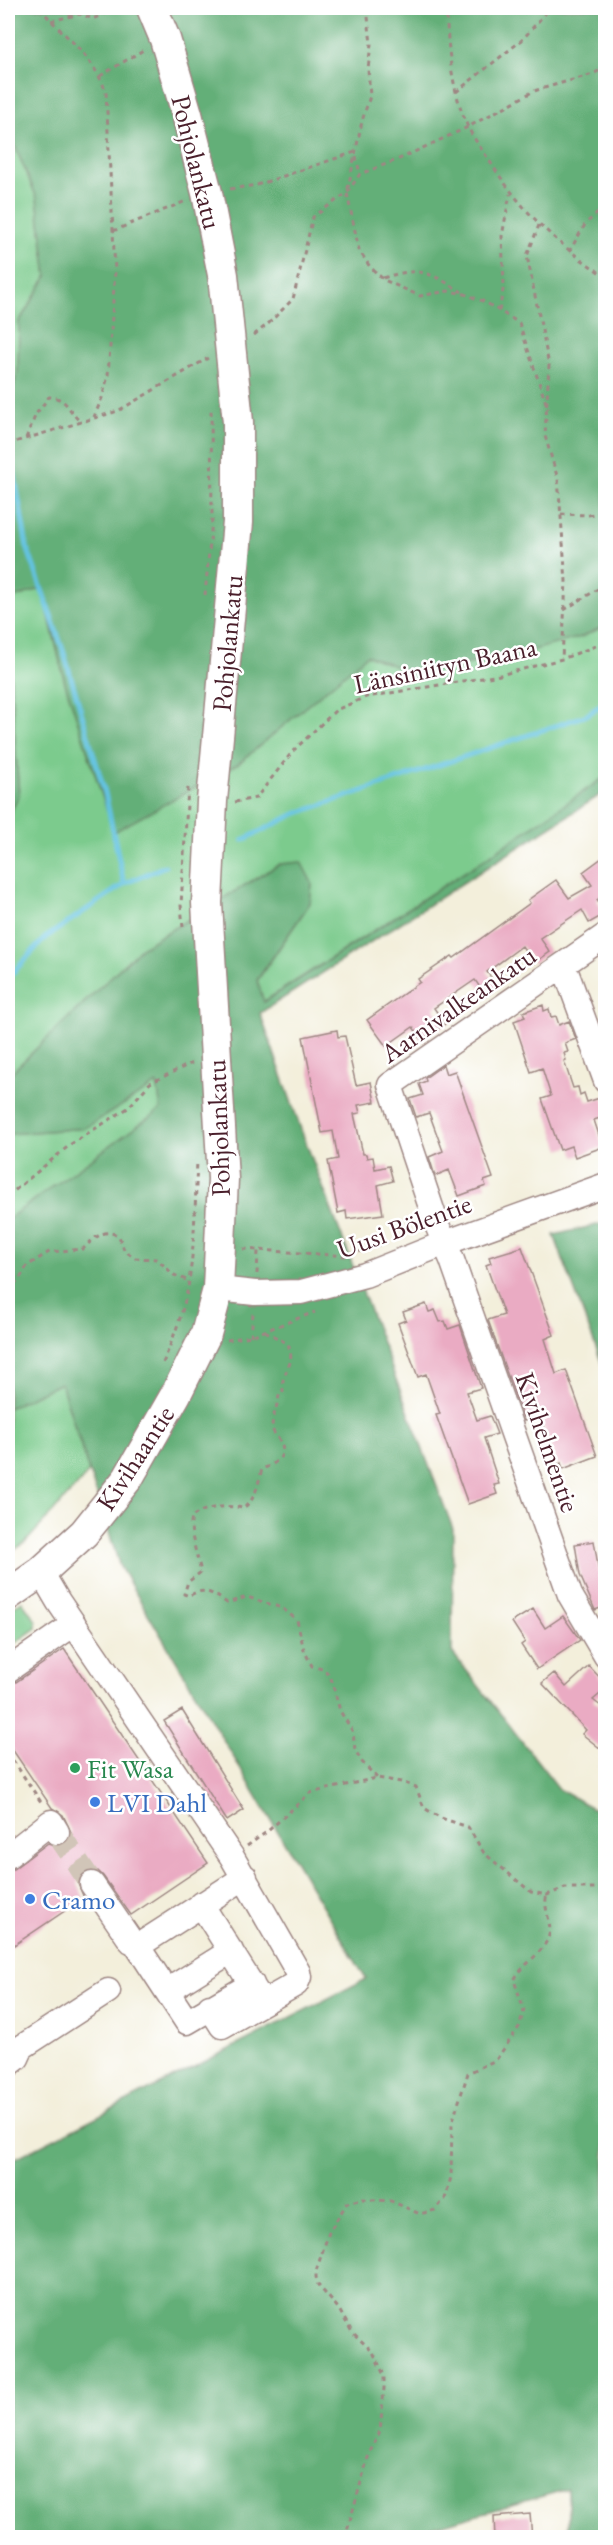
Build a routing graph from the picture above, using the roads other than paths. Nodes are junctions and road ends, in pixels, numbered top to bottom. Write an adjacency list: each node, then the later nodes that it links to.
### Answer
1 (152, 8): 7 (main road, Pohjolankatu)
2 (606, 935): 3 (street, Aarnivalkeankatu)
3 (564, 966): 4 (street); 6 (street, Aarnivalkeankatu)
4 (606, 1081)
5 (606, 1185): 6 (street, Uusi Bölentie)
6 (445, 1243): 7 (street, Uusi Bölentie); 11 (street, Kivihelmentie)
7 (218, 1288): 8 (main road, Kivihaantie)
8 (41, 1572): 9 (main road, Kivihaantie); 10 (street)
9 (8, 1595)
10 (74, 1624): 12 (street); 15 (street)
11 (606, 1656)
12 (8, 1670)
13 (57, 1832): 14 (street)
14 (8, 1856)
15 (238, 1867): 17 (street); 22 (street)
16 (92, 1884): 18 (street)
17 (201, 1904): 18 (street); 19 (street)
18 (136, 1944): 21 (street)
19 (231, 1951): 21 (street); 22 (street)
20 (108, 1991): 23 (street)
21 (166, 1991): 22 (street)
22 (257, 1993)
23 (8, 2065)

